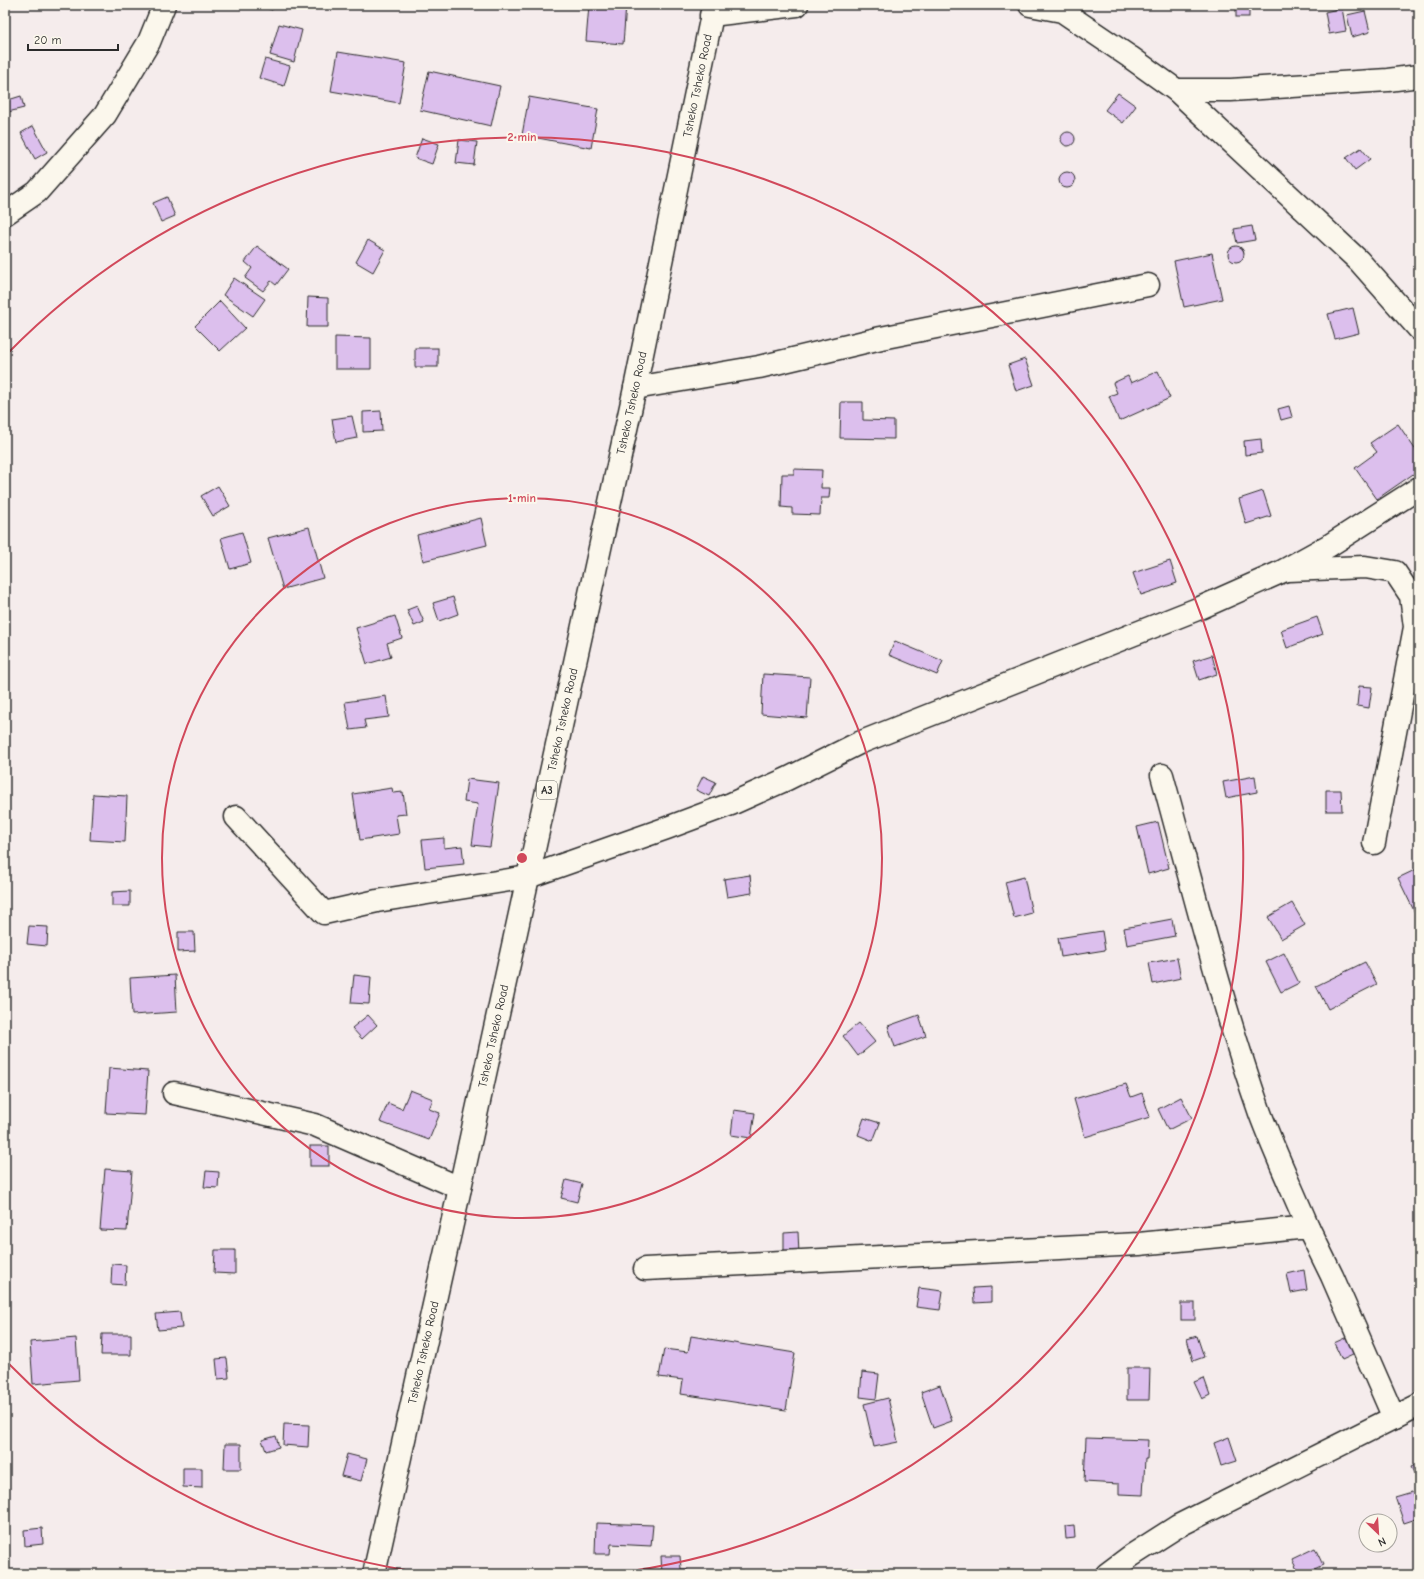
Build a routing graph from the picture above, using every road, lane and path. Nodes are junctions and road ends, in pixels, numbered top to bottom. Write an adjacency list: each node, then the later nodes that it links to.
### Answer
1 (164, 5): 8 (main road)
2 (797, 5): 5 (main road)
3 (1030, 5): 4 (main road)
4 (1059, 8): 7 (main road)
5 (713, 10): 11 (main road, Tsheko Tsheko Road / A3)
6 (1419, 76): 7 (main road)
7 (1176, 90): 10 (main road)
8 (5, 214)
9 (1148, 285): 11 (main road)
10 (1419, 329)
11 (635, 388): 17 (main road, Tsheko Tsheko Road / A3)
12 (1419, 488): 13 (main road)
13 (1282, 571): 16 (main road); 17 (main road)
14 (1162, 775): 20 (main road)
15 (236, 817): 17 (main road)
16 (1374, 842)
17 (528, 877): 19 (main road, Tsheko Tsheko Road / A3)
18 (174, 1093): 19 (main road)
19 (460, 1188): 24 (main road, Tsheko Tsheko Road / A3)
20 (1308, 1227): 21 (main road); 23 (main road)
21 (646, 1269)
22 (1419, 1405): 23 (main road)
23 (1394, 1418): 25 (main road)
24 (374, 1574)
25 (1107, 1574)

